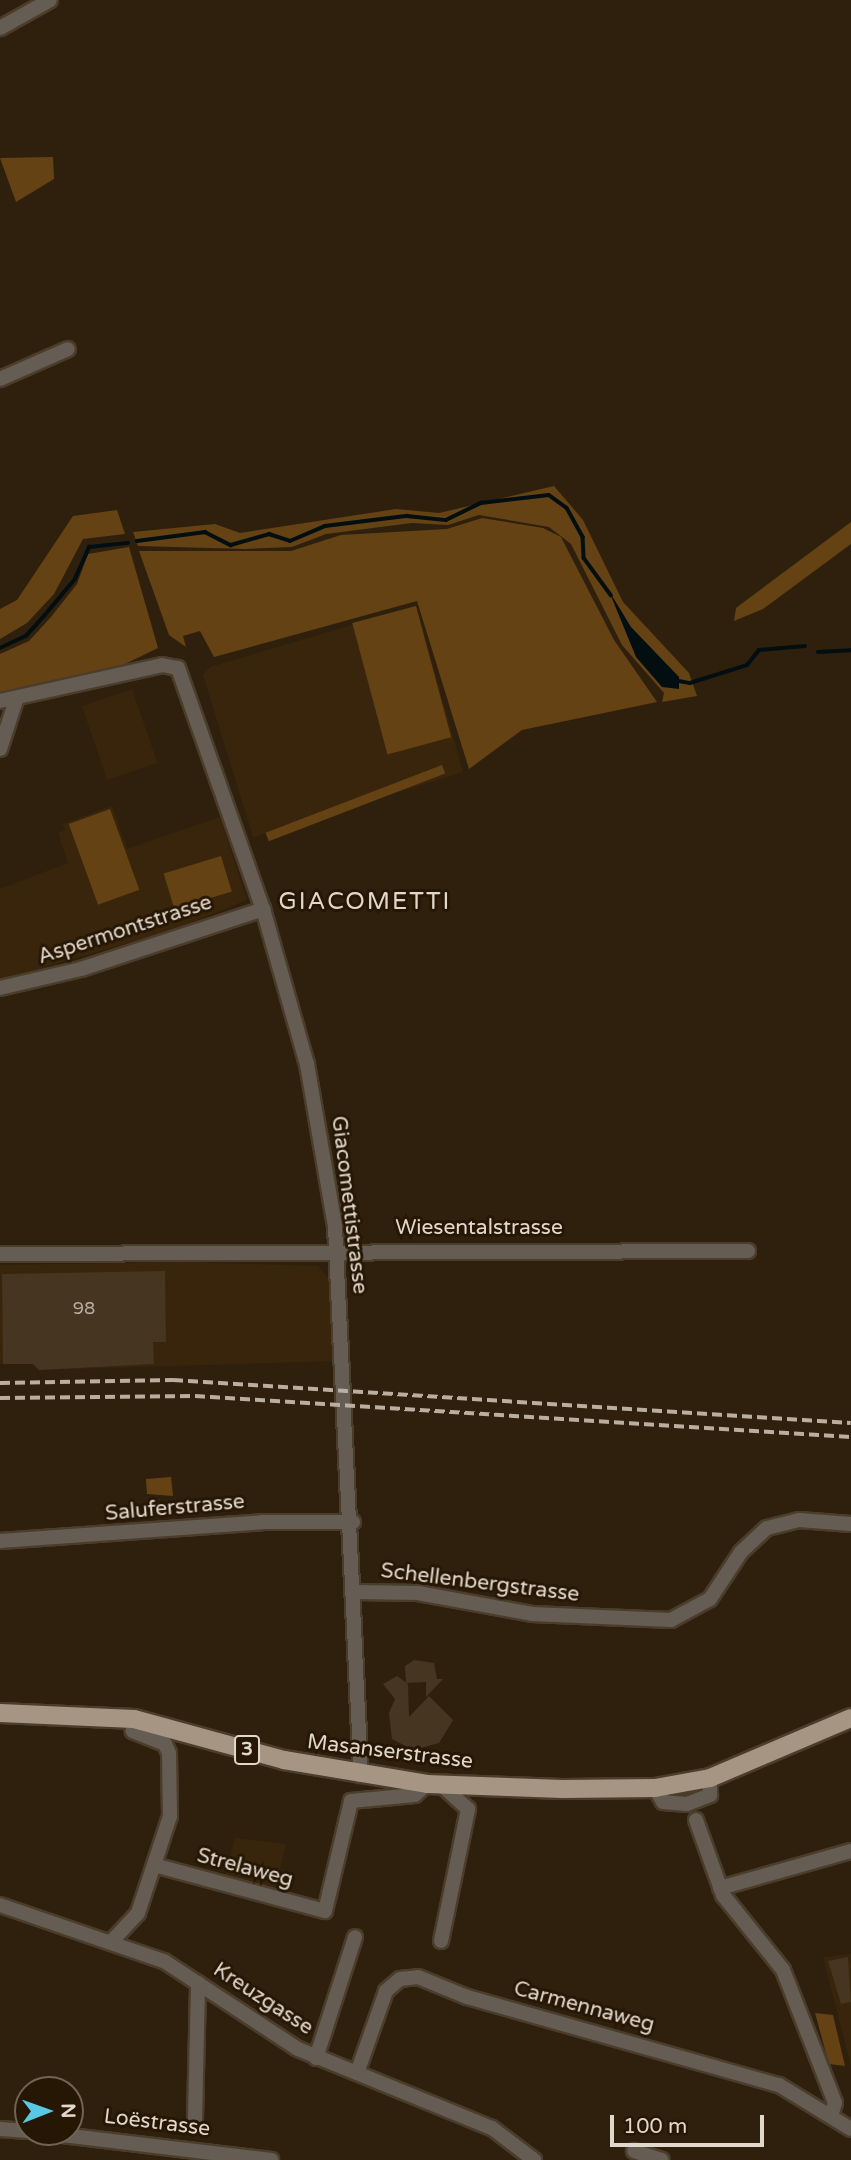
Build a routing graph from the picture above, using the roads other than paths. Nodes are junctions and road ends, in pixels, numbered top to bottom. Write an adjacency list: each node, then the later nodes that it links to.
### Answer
1 (50, 0): 2 (street)
2 (0, 27)
3 (68, 349): 4 (street)
4 (0, 379)
5 (16, 700): 6 (street); 7 (street); 8 (street, Giacomettistrasse)
6 (0, 701)
7 (0, 749)
8 (263, 909): 9 (street, Aspermontstrasse); 10 (street, Giacomettistrasse)
9 (0, 988)
10 (337, 1249): 11 (street, Wiesentalstrasse); 12 (street, Wiesentalstrasse); 13 (street, Giacomettistrasse)
11 (748, 1251)
12 (0, 1254)
13 (353, 1522): 15 (street, Saluferstrasse); 16 (street, Giacomettistrasse)
14 (851, 1524): 16 (street, Schellenbergstrasse)
15 (0, 1541)
16 (357, 1592): 20 (street, Giacomettistrasse)
17 (0, 1713): 19 (main road, Masanserstrasse / 3)
18 (851, 1718): 21 (main road, Masanserstrasse / 3)
19 (134, 1720): 20 (main road, Masanserstrasse / 3); 24 (street)
20 (361, 1775): 21 (main road, Masanserstrasse / 3)
21 (434, 1784): 24 (street, Strelaweg); 29 (street)
22 (696, 1820): 25 (street)
23 (851, 1851): 25 (street)
24 (154, 1865): 28 (street)
25 (720, 1888): 33 (street)
26 (0, 1905): 28 (street, Kreuzgasse)
27 (355, 1937): 31 (street)
28 (111, 1941): 30 (street, Kreuzgasse)
29 (441, 1941)
30 (198, 1983): 31 (street, Kreuzgasse); 34 (street)
31 (316, 2058): 32 (street, Kreuzgasse)
32 (357, 2073): 33 (street, Carmennaweg); 40 (street, Kreuzgasse)
33 (832, 2113): 35 (street, Carmennaweg)
34 (195, 2119)
35 (851, 2129)
36 (84, 2139): 38 (street, Loëstrasse)
37 (634, 2151): 41 (street)
38 (202, 2155): 39 (street, Loëstrasse)
39 (271, 2160)
40 (534, 2160)
41 (662, 2160)

